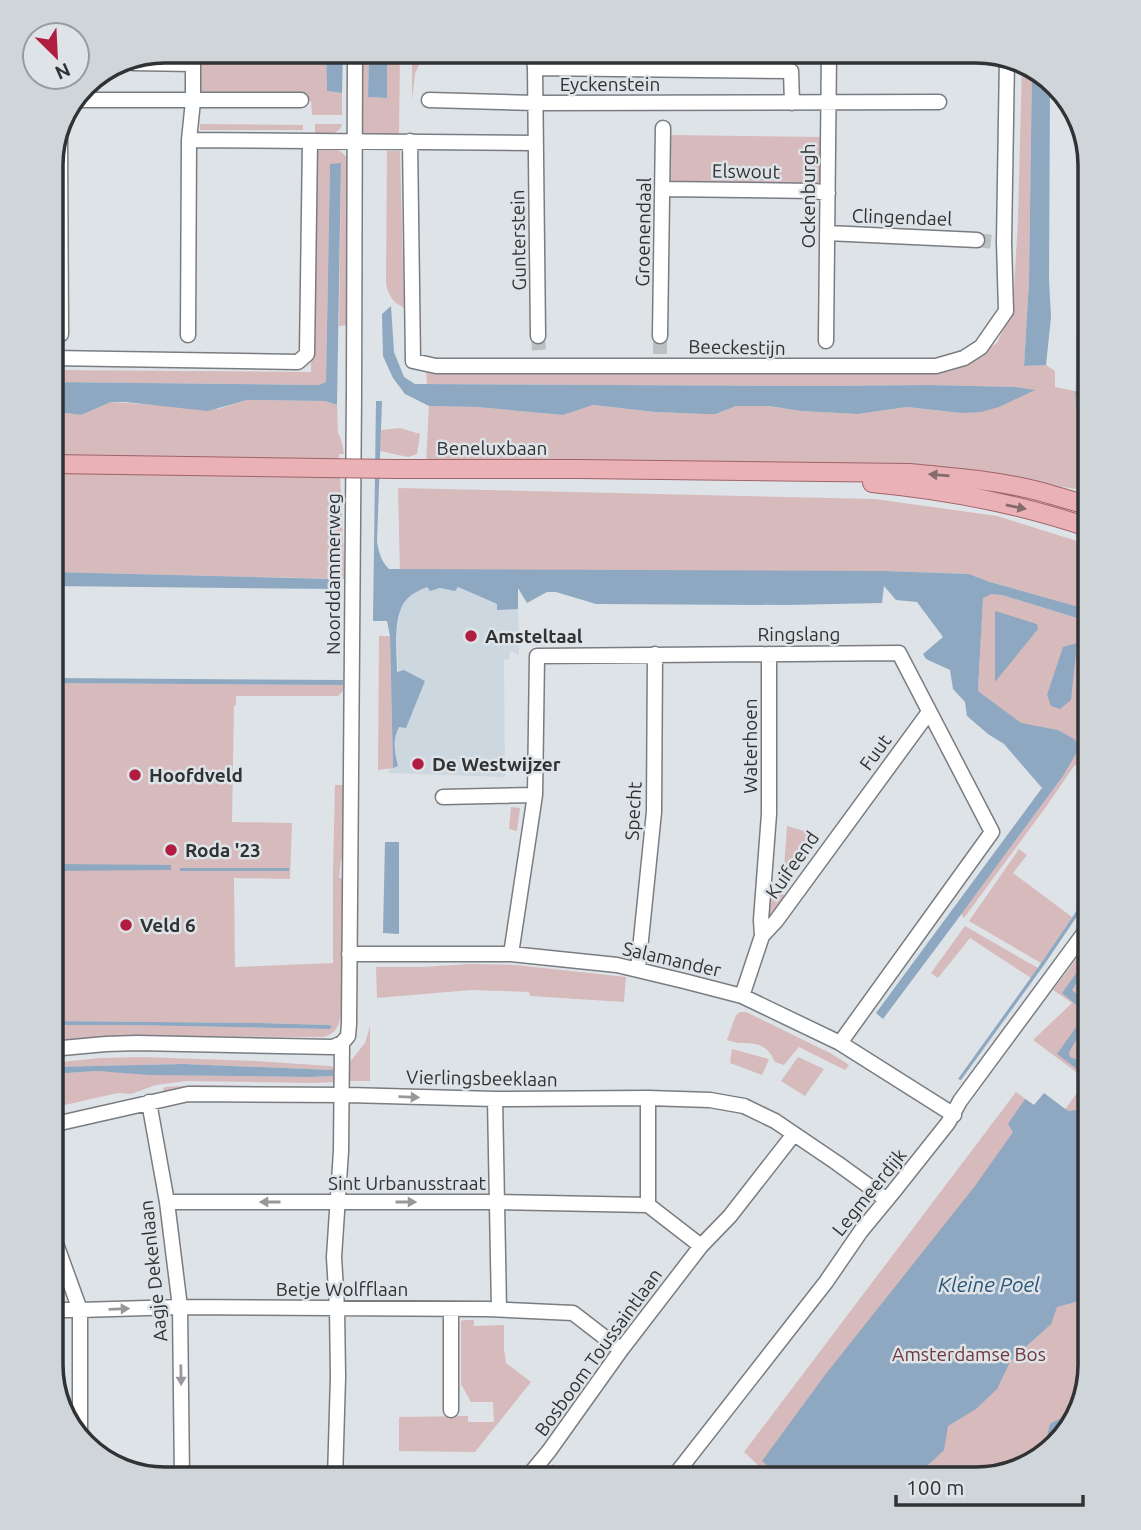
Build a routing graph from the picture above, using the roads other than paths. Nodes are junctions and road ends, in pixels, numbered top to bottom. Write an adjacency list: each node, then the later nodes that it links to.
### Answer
1 (160, 63): 10 (street)
2 (355, 63): 18 (street, Noorddammerweg)
3 (535, 63): 6 (street, Gunterstein)
4 (829, 63): 11 (street, Ockenburgh)
5 (1007, 67): 29 (street, Beeckestijn)
6 (536, 68): 12 (street, Gunterstein); 13 (street, Eyckenstein)
7 (87, 100): 10 (street)
8 (301, 100): 10 (street)
9 (429, 100): 12 (street, Eyckenstein)
10 (193, 101): 16 (street)
11 (827, 102): 13 (street, Eyckenstein); 14 (street, Eyckenstein); 22 (street, Ockenburgh)
12 (535, 103): 13 (street, Eyckenstein); 20 (street, Gunterstein)
13 (792, 103)
14 (939, 103)
15 (663, 128): 21 (street, Groenendaal)
16 (189, 139): 17 (street); 28 (street)
17 (310, 141): 18 (street); 28 (street)
18 (354, 141): 19 (street); 45 (street, Noorddammerweg)
19 (410, 141): 20 (street); 26 (street, Beeckestijn)
20 (535, 143): 26 (street, Gunterstein)
21 (663, 189): 22 (street, Elswout); 25 (street, Groenendaal)
22 (828, 193): 23 (street, Ockenburgh)
23 (827, 233): 24 (street, Clingendael); 29 (street, Ockenburgh)
24 (977, 240)
25 (660, 336)
26 (539, 350): 29 (street, Beeckestijn)
27 (63, 358): 28 (street)
28 (188, 359)
29 (825, 367)
30 (63, 464): 31 (main road, Beneluxbaan)
31 (156, 467): 32 (main road, Beneluxbaan, bridge); 33 (main road, Beneluxbaan)
32 (828, 473): 34 (main road, Beneluxbaan, one-way to 32); 35 (main road, Beneluxbaan, one-way to 35)
33 (63, 476)
34 (1078, 503)
35 (1078, 523)
36 (654, 654): 37 (street, Ringslang); 39 (street, Ringslang); 47 (street, Specht)
37 (769, 654): 38 (street, Ringslang); 42 (street, Waterhoen)
38 (929, 712): 41 (street, Fuut); 49 (street, Ringslang)
39 (535, 795): 40 (street); 46 (street, Ringslang)
40 (443, 797)
41 (853, 815): 43 (street, Kuifeend)
42 (766, 838): 43 (street, Kuifeend)
43 (762, 936): 48 (street, Kuifeend)
44 (1078, 941): 56 (street, Legmeerdijk)
45 (349, 954): 46 (street, Salamander); 50 (street, Noorddammerweg)
46 (511, 954): 47 (street, Salamander)
47 (638, 969): 48 (street, Salamander)
48 (742, 996): 49 (street, Salamander)
49 (840, 1043): 56 (street, Salamander)
50 (338, 1045): 51 (street); 52 (street, Noorddammerweg)
51 (63, 1048)
52 (341, 1095): 54 (street, Vierlingsbeeklaan, one-way to 54); 55 (street, Vierlingsbeeklaan); 61 (street, Noorddammerweg)
53 (649, 1098): 54 (street, Vierlingsbeeklaan); 58 (street, Vierlingsbeeklaan); 63 (street)
54 (495, 1099): 62 (street)
55 (149, 1101): 57 (street, Vierlingsbeeklaan); 60 (street, Aagje Dekenlaan)
56 (954, 1115): 59 (street, Legmeerdijk)
57 (63, 1122)
58 (794, 1134): 59 (street, Vierlingsbeeklaan); 64 (street, Bosboom Toussaintlaan)
59 (886, 1200): 78 (street, Legmeerdijk)
60 (167, 1202): 61 (street, Sint Urbanusstraat, one-way to 60); 66 (street, Aagje Dekenlaan)
61 (338, 1202): 62 (street, Sint Urbanusstraat, one-way to 62); 67 (street, Noorddammerweg)
62 (498, 1202): 63 (street, Sint Urbanusstraat); 69 (street)
63 (648, 1205): 64 (street)
64 (701, 1246): 72 (street, Bosboom Toussaintlaan)
65 (63, 1263): 71 (street)
66 (180, 1307): 67 (street, Betje Wolfflaan); 71 (street, Betje Wolfflaan, one-way to 66); 75 (street, Aagje Dekenlaan, one-way to 75)
67 (337, 1308): 68 (street, Betje Wolfflaan); 76 (street)
68 (451, 1309): 69 (street, Betje Wolfflaan); 73 (street)
69 (499, 1309): 72 (street, Betje Wolfflaan)
70 (63, 1310): 71 (street, Betje Wolfflaan)
71 (80, 1310): 74 (street)
72 (621, 1350): 77 (street, Bosboom Toussaintlaan)
73 (451, 1410)
74 (80, 1422)
75 (182, 1467)
76 (335, 1467)
77 (536, 1467)
78 (681, 1467)

